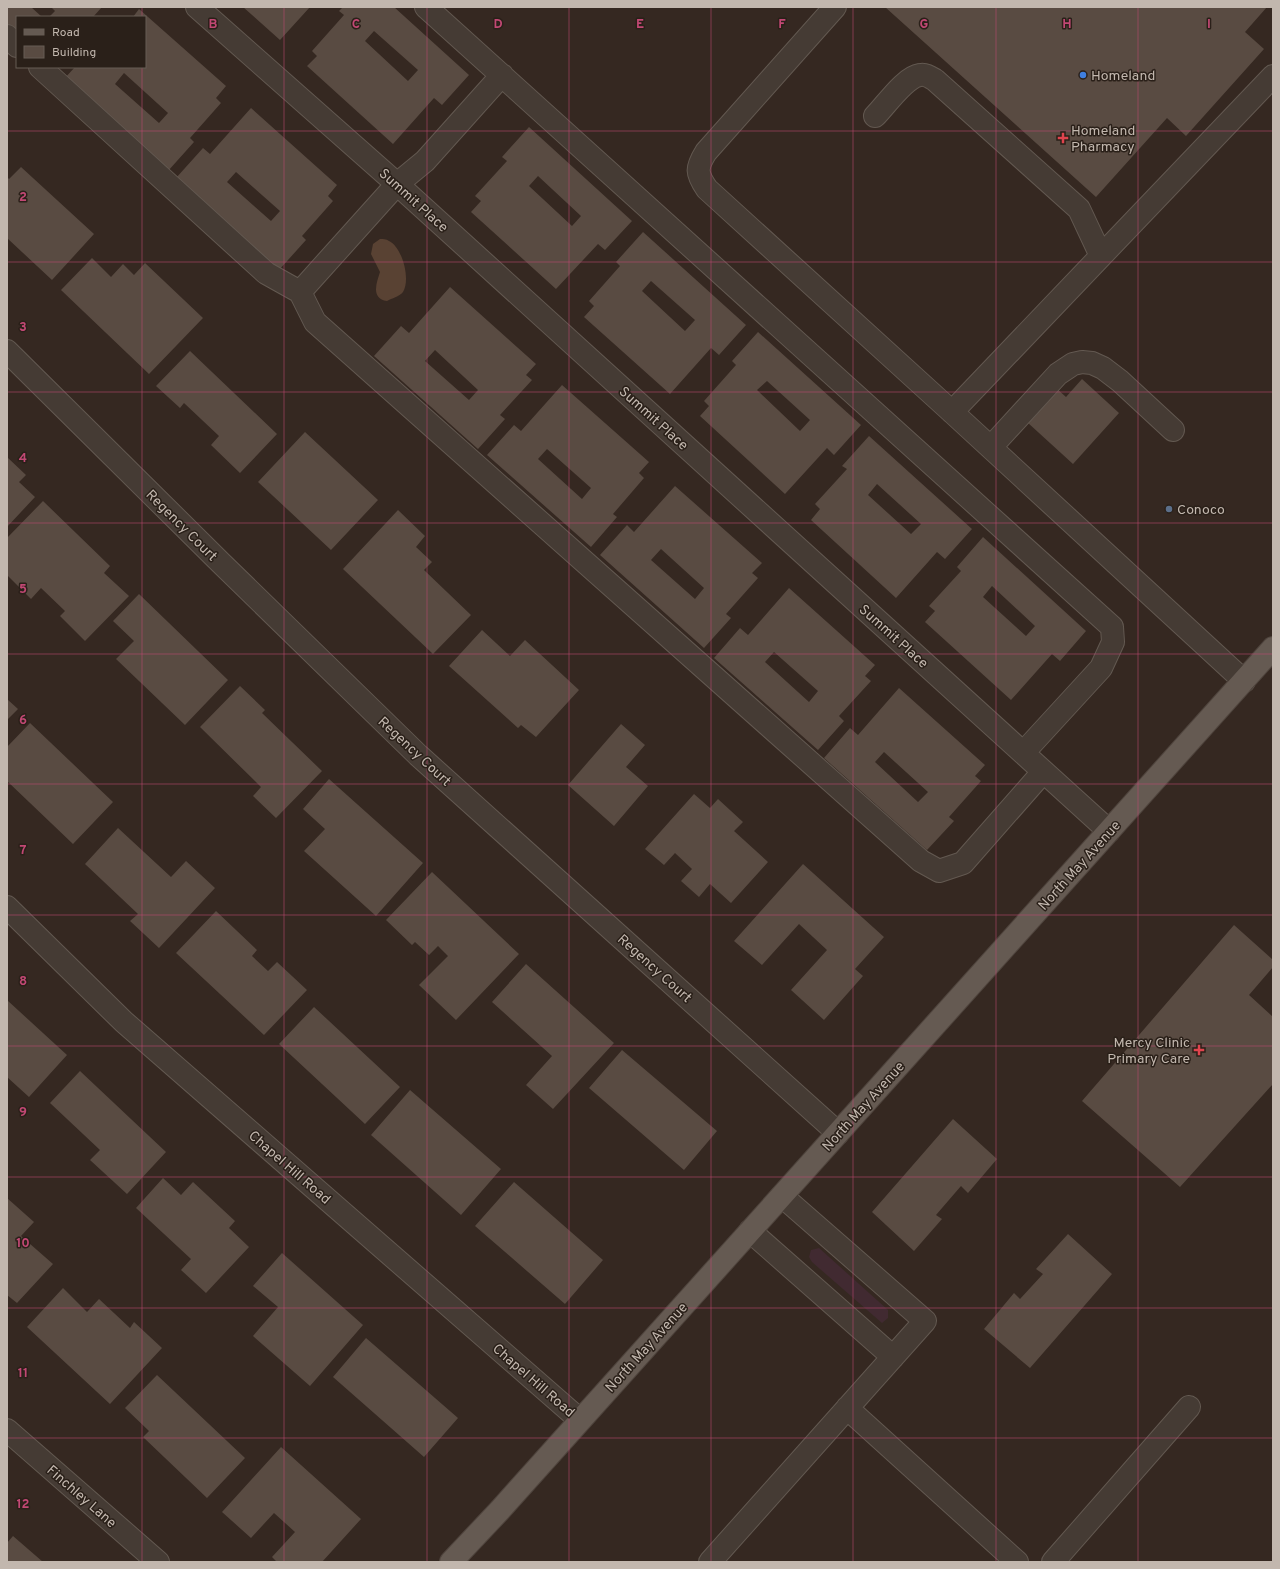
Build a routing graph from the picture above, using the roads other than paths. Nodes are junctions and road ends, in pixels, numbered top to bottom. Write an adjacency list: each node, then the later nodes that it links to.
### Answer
1 (198, 7): 10 (street, Summit Place)
2 (426, 7): 7 (street)
3 (835, 7): 14 (street)
4 (7, 36): 5 (street)
5 (16, 45)
6 (41, 68): 12 (street)
7 (502, 75): 10 (street); 19 (street)
8 (1273, 76): 11 (street)
9 (876, 116): 11 (street)
10 (397, 184): 12 (street); 19 (street, Summit Place)
11 (1101, 256): 14 (street)
12 (300, 292): 20 (street)
13 (7, 352): 23 (street, Regency Court)
14 (952, 412): 16 (street)
15 (1173, 430): 16 (street)
16 (991, 447): 18 (street)
17 (1273, 648): 18 (main road, North May Avenue)
18 (1244, 681): 21 (main road, North May Avenue)
19 (1023, 753): 20 (street, Summit Place)
20 (1043, 772): 21 (street, Summit Place)
21 (1109, 831): 23 (main road, North May Avenue)
22 (7, 907): 29 (street, Chapel Hill Road)
23 (838, 1133): 24 (main road, North May Avenue)
24 (782, 1196): 25 (main road, North May Avenue); 26 (street)
25 (750, 1231): 26 (street); 29 (main road, North May Avenue)
26 (893, 1357): 28 (street)
27 (1189, 1407): 35 (street)
28 (847, 1408): 33 (street); 34 (street)
29 (580, 1420): 32 (main road, North May Avenue)
30 (7, 1430): 31 (street, Finchley Lane)
31 (158, 1562)
32 (451, 1562)
33 (710, 1562)
34 (1016, 1562)
35 (1052, 1562)

